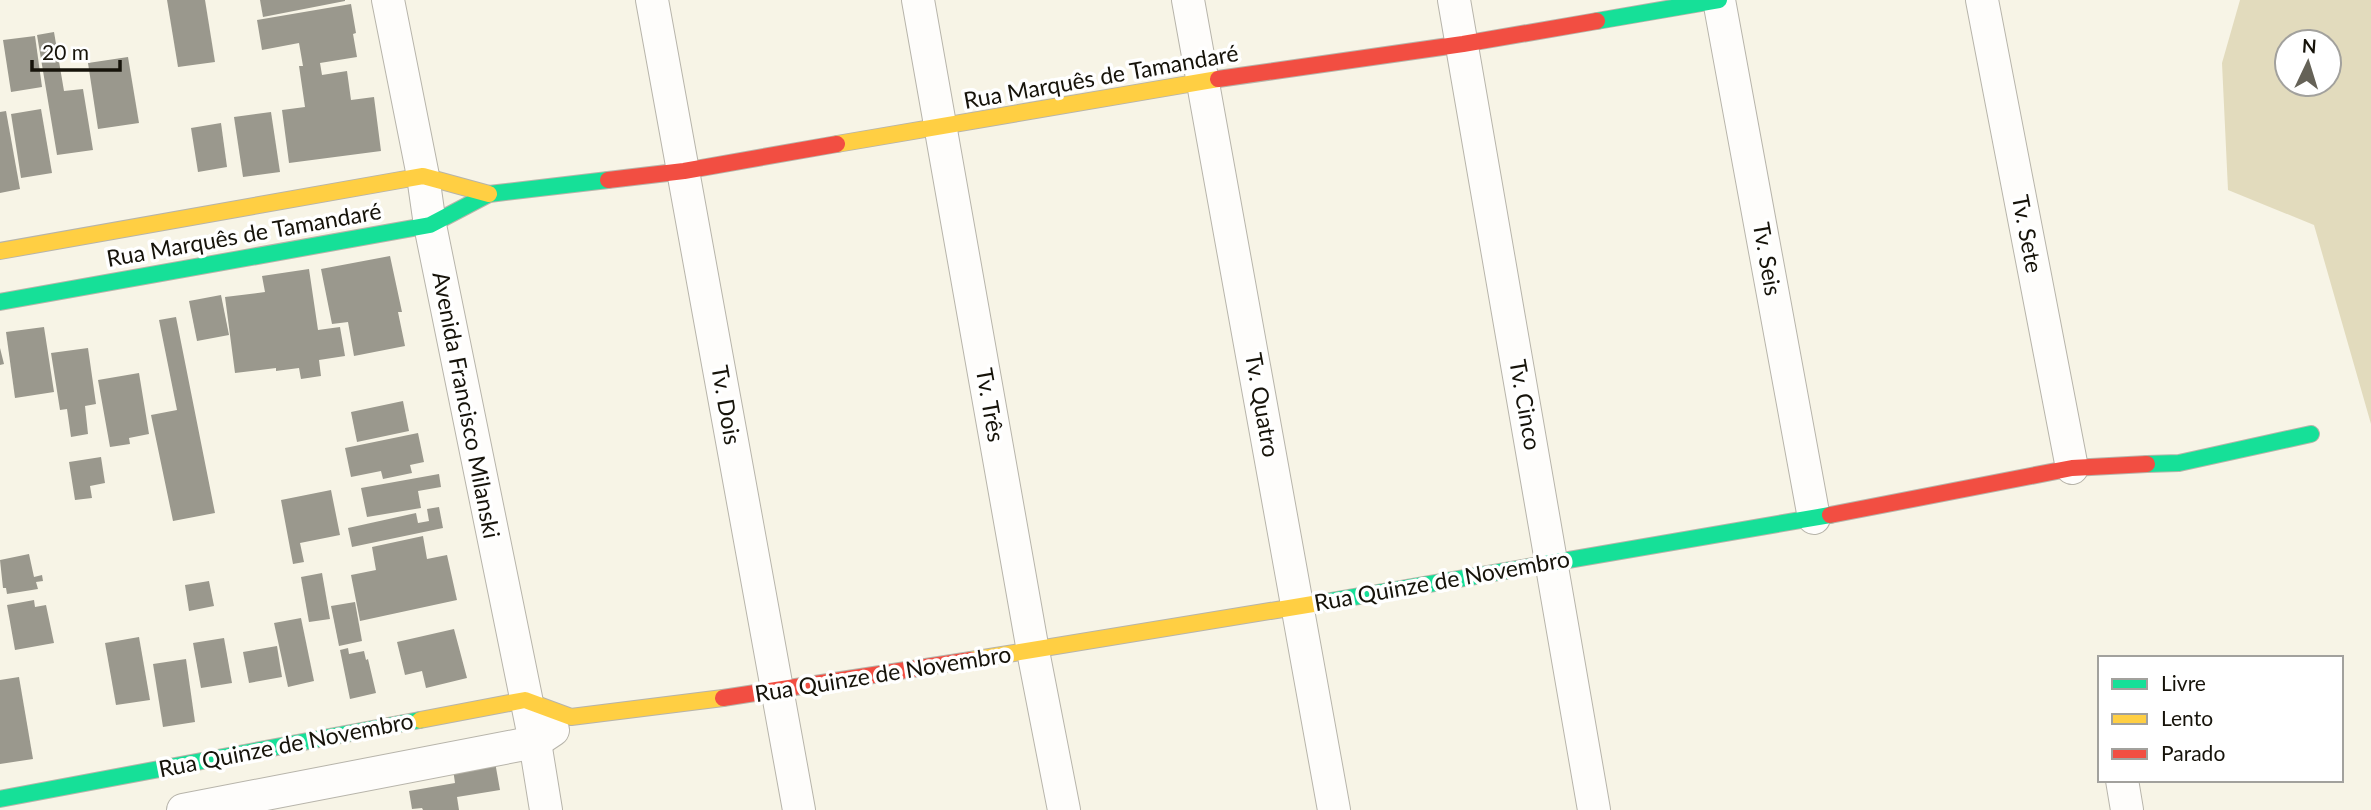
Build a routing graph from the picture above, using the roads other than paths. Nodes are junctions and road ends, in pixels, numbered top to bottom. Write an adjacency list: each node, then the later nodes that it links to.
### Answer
1 (388, 0): 12 (street, Avenida Francisco Milanski)
2 (652, 0): 11 (street, Tv. Dois)
3 (918, 0): 10 (street, Tv. Três)
4 (1188, 0): 9 (street, Tv. Quatro)
5 (1454, 0): 8 (street, Tv. Cinco)
6 (1719, 0): 8 (street, Rua Marquês de Tamandaré); 19 (street, Tv. Seis)
7 (1982, 0): 18 (street, Tv. Sete)
8 (1462, 44): 9 (street, Rua Marquês de Tamandaré); 20 (street, Tv. Cinco)
9 (1203, 81): 10 (street, Rua Marquês de Tamandaré); 21 (street, Tv. Quatro)
10 (940, 128): 11 (street, Rua Marquês de Tamandaré); 22 (street, Tv. Três)
11 (684, 171): 13 (street, Rua Marquês de Tamandaré); 23 (street, Tv. Dois)
12 (423, 176): 13 (street, Rua Marquês de Tamandaré); 14 (street, Avenida Francisco Milanski); 15 (street, Rua Marquês de Tamandaré)
13 (489, 194): 14 (street, Rua Marquês de Tamandaré)
14 (430, 225): 16 (street, Rua Marquês de Tamandaré); 24 (street, Avenida Francisco Milanski)
15 (0, 251)
16 (0, 302)
17 (2311, 434): 18 (street, Rua Quinze de Novembro)
18 (2072, 468): 19 (street, Rua Quinze de Novembro)
19 (1814, 518): 20 (street, Rua Quinze de Novembro)
20 (1552, 562): 21 (street, Rua Quinze de Novembro); 34 (street, Tv. Cinco)
21 (1299, 606): 22 (street, Rua Quinze de Novembro); 33 (street, Tv. Quatro)
22 (1033, 650): 23 (street, Rua Quinze de Novembro); 32 (street, Tv. Três)
23 (777, 690): 25 (street, Rua Quinze de Novembro); 31 (street, Tv. Dois)
24 (525, 700): 25 (street, Rua Quinze de Novembro); 26 (street, Avenida Francisco Milanski); 28 (street, Rua Quinze de Novembro)
25 (571, 717): 26 (street, Rua Quinze de Novembro)
26 (535, 743): 29 (street, Rua Quinze de Novembro); 30 (street, Avenida Francisco Milanski)
27 (2122, 782): 35 (street)
28 (0, 799)
29 (183, 810)
30 (546, 810)
31 (799, 810)
32 (1064, 810)
33 (1334, 810)
34 (1594, 810)
35 (2127, 810)

